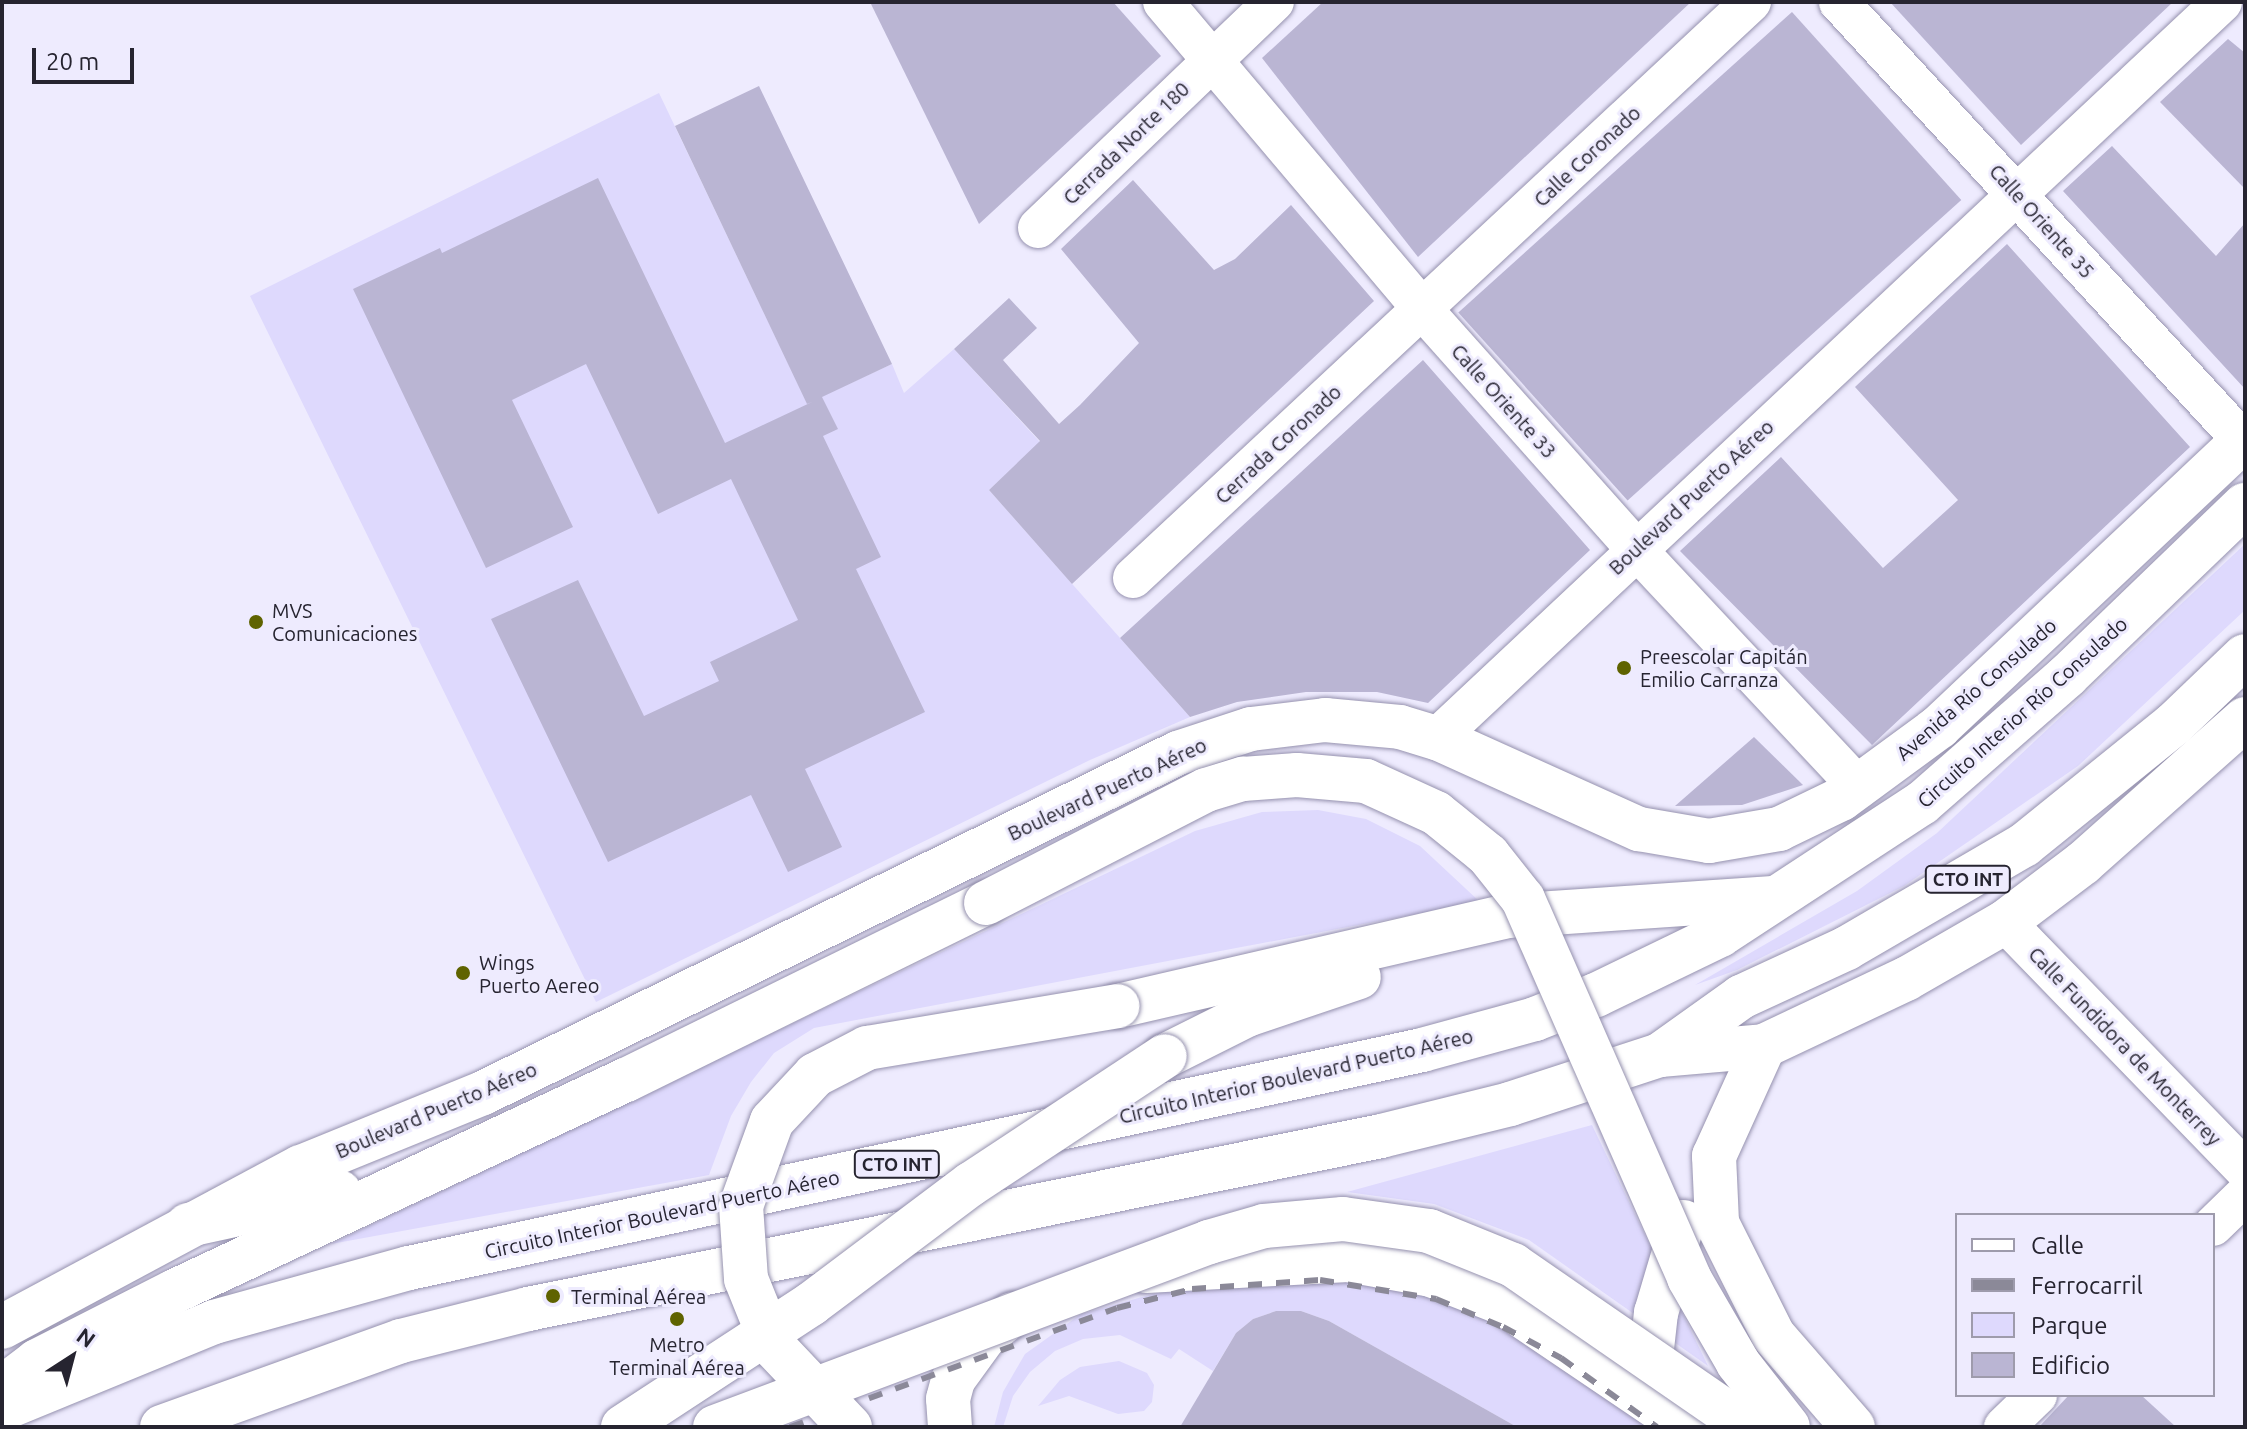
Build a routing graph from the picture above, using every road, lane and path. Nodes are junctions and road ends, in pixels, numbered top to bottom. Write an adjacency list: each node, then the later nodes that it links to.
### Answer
1 (1163, 2): 6 (street, Calle Oriente 33)
2 (1274, 2): 6 (street, Cerrada Norte 180)
3 (1751, 2): 9 (street, Calle Coronado)
4 (1839, 2): 7 (street, Calle Oriente 35)
5 (2222, 2): 7 (street, Boulevard Puerto Aéreo)
6 (1214, 58): 8 (street, Cerrada Norte 180); 9 (street, Calle Oriente 33)
7 (2019, 194): 10 (street, Calle Oriente 35); 12 (street, Boulevard Puerto Aéreo)
8 (1038, 228)
9 (1423, 310): 12 (street, Calle Oriente 33); 13 (street, Cerrada Coronado)
10 (2244, 440): 17 (main road, Avenida Río Consulado)
11 (2242, 505): 18 (main road, Circuito Interior Río Consulado / CTO INT)
12 (1635, 548): 16 (street, Boulevard Puerto Aéreo); 17 (street, Calle Oriente 33)
13 (1133, 578)
14 (2245, 656): 22 (main road, CTO INT)
15 (2245, 719): 20 (main road, CTO INT)
16 (1437, 738): 17 (main road, Avenida Río Consulado); 28 (main road, Boulevard Puerto Aéreo)
17 (1859, 787)
18 (1783, 897): 19 (main road); 33 (main road, Circuito Interior Boulevard Puerto Aéreo / CTO INT)
19 (1581, 914): 35 (main road, bridge); 37 (main road, bridge)
20 (2005, 922): 21 (main road, CTO INT); 25 (street, Calle Fundidora de Monterrey)
21 (1764, 1046): 22 (main road, CTO INT); 23 (main road)
22 (1660, 1055): 34 (main road, CTO INT)
23 (1720, 1137): 32 (main road); 42 (main road)
24 (445, 1163): 28 (main road); 30 (main road); 41 (main road, bridge)
25 (2245, 1170)
26 (2245, 1195): 27 (street)
27 (2215, 1224)
28 (188, 1225): 29 (main road, Boulevard Puerto Aéreo)
29 (2, 1327)
30 (2, 1388)
31 (2035, 1397): 43 (street)
32 (1647, 1399): 38 (main road); 39 (main road)
33 (2, 1409)
34 (162, 1427)
35 (623, 1427)
36 (715, 1427): 40 (main road, bridge)
37 (850, 1427)
38 (950, 1427)
39 (1686, 1427)
40 (1748, 1427)
41 (1788, 1427)
42 (1853, 1427)
43 (2004, 1427)

